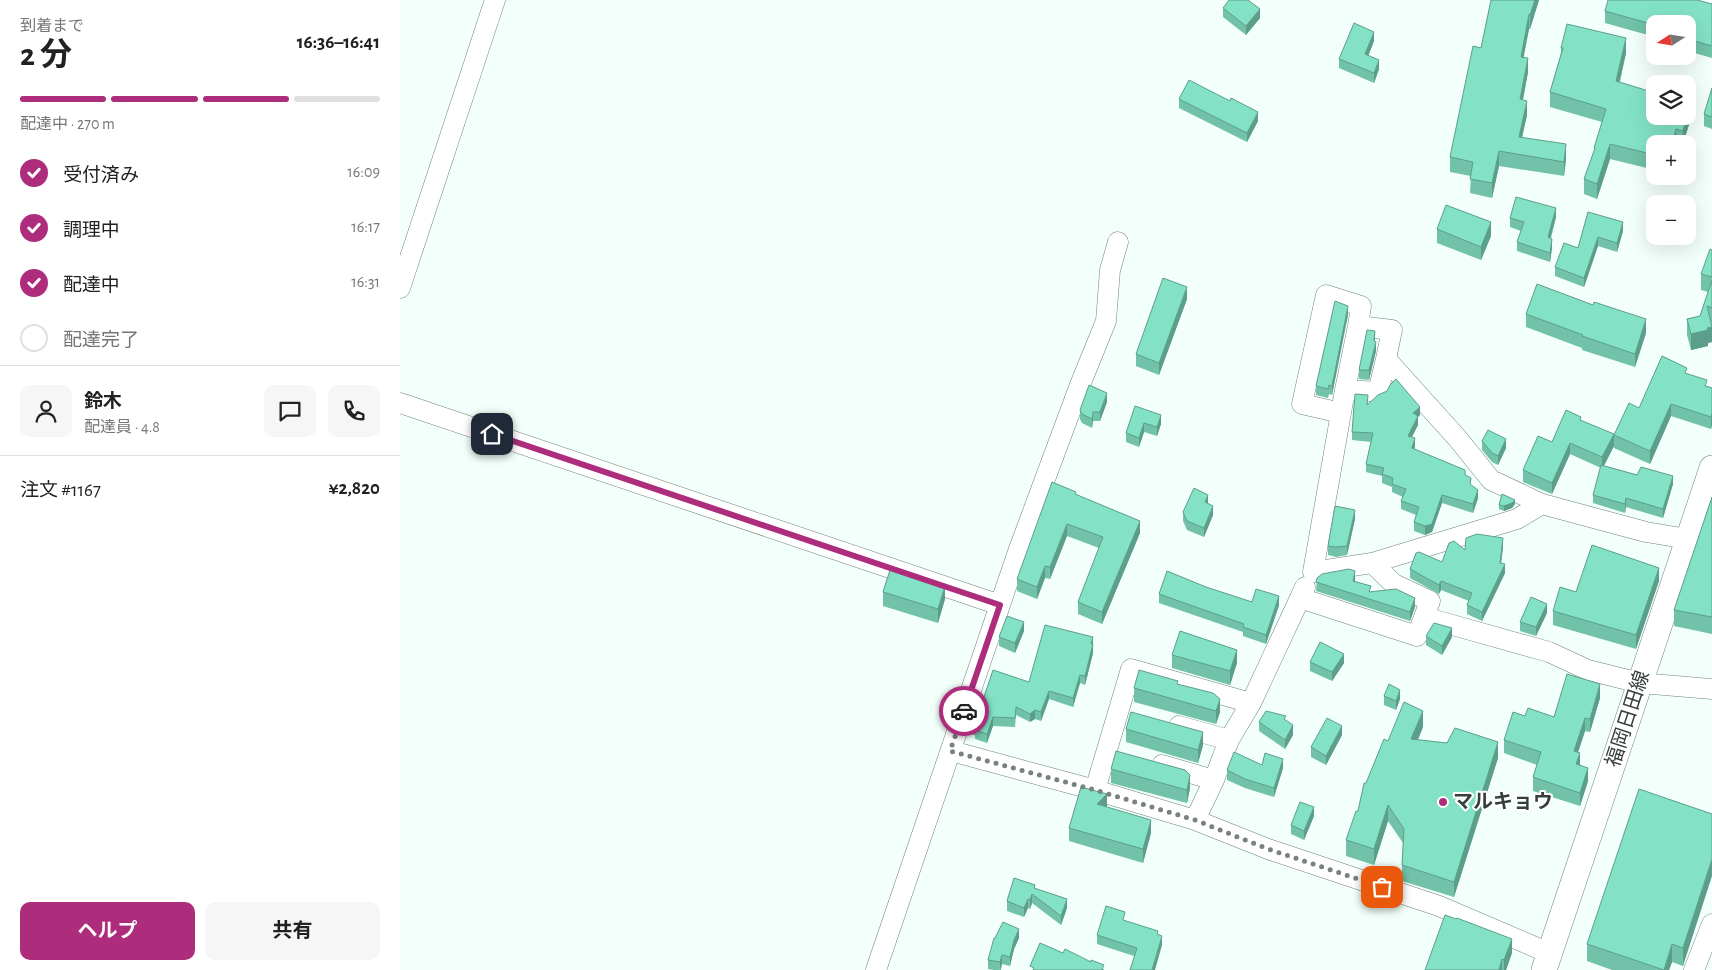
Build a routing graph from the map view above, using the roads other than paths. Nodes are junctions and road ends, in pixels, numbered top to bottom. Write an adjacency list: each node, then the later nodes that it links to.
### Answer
1 (495, 0): 3 (street)
2 (1118, 242): 15 (street)
3 (400, 288)
4 (1358, 326): 5 (street); 6 (street); 8 (street)
5 (1386, 359): 6 (street); 10 (street)
6 (1344, 390): 8 (street)
7 (400, 403): 15 (street)
8 (1341, 413): 13 (street)
9 (1712, 468): 11 (main road, 福岡日田線)
10 (1542, 504): 11 (street); 12 (street)
11 (1688, 539): 17 (main road, 福岡日田線)
12 (1372, 563): 13 (street); 16 (street)
13 (1313, 572): 14 (street)
14 (1300, 598): 16 (street); 19 (street)
15 (1000, 605): 22 (street)
16 (1424, 618): 17 (street)
17 (1640, 683): 18 (street); 28 (main road, 福岡日田線)
18 (1712, 688)
19 (1250, 702): 21 (street); 23 (street)
20 (1165, 722): 21 (street)
21 (1229, 740): 24 (street)
22 (950, 751): 25 (street); 29 (street)
23 (1125, 754): 24 (street); 25 (street)
24 (1214, 780): 26 (street)
25 (1095, 790): 26 (street)
26 (1195, 820): 28 (street)
27 (1712, 924): 30 (street)
28 (1547, 962)
29 (876, 970)
30 (1694, 970)

